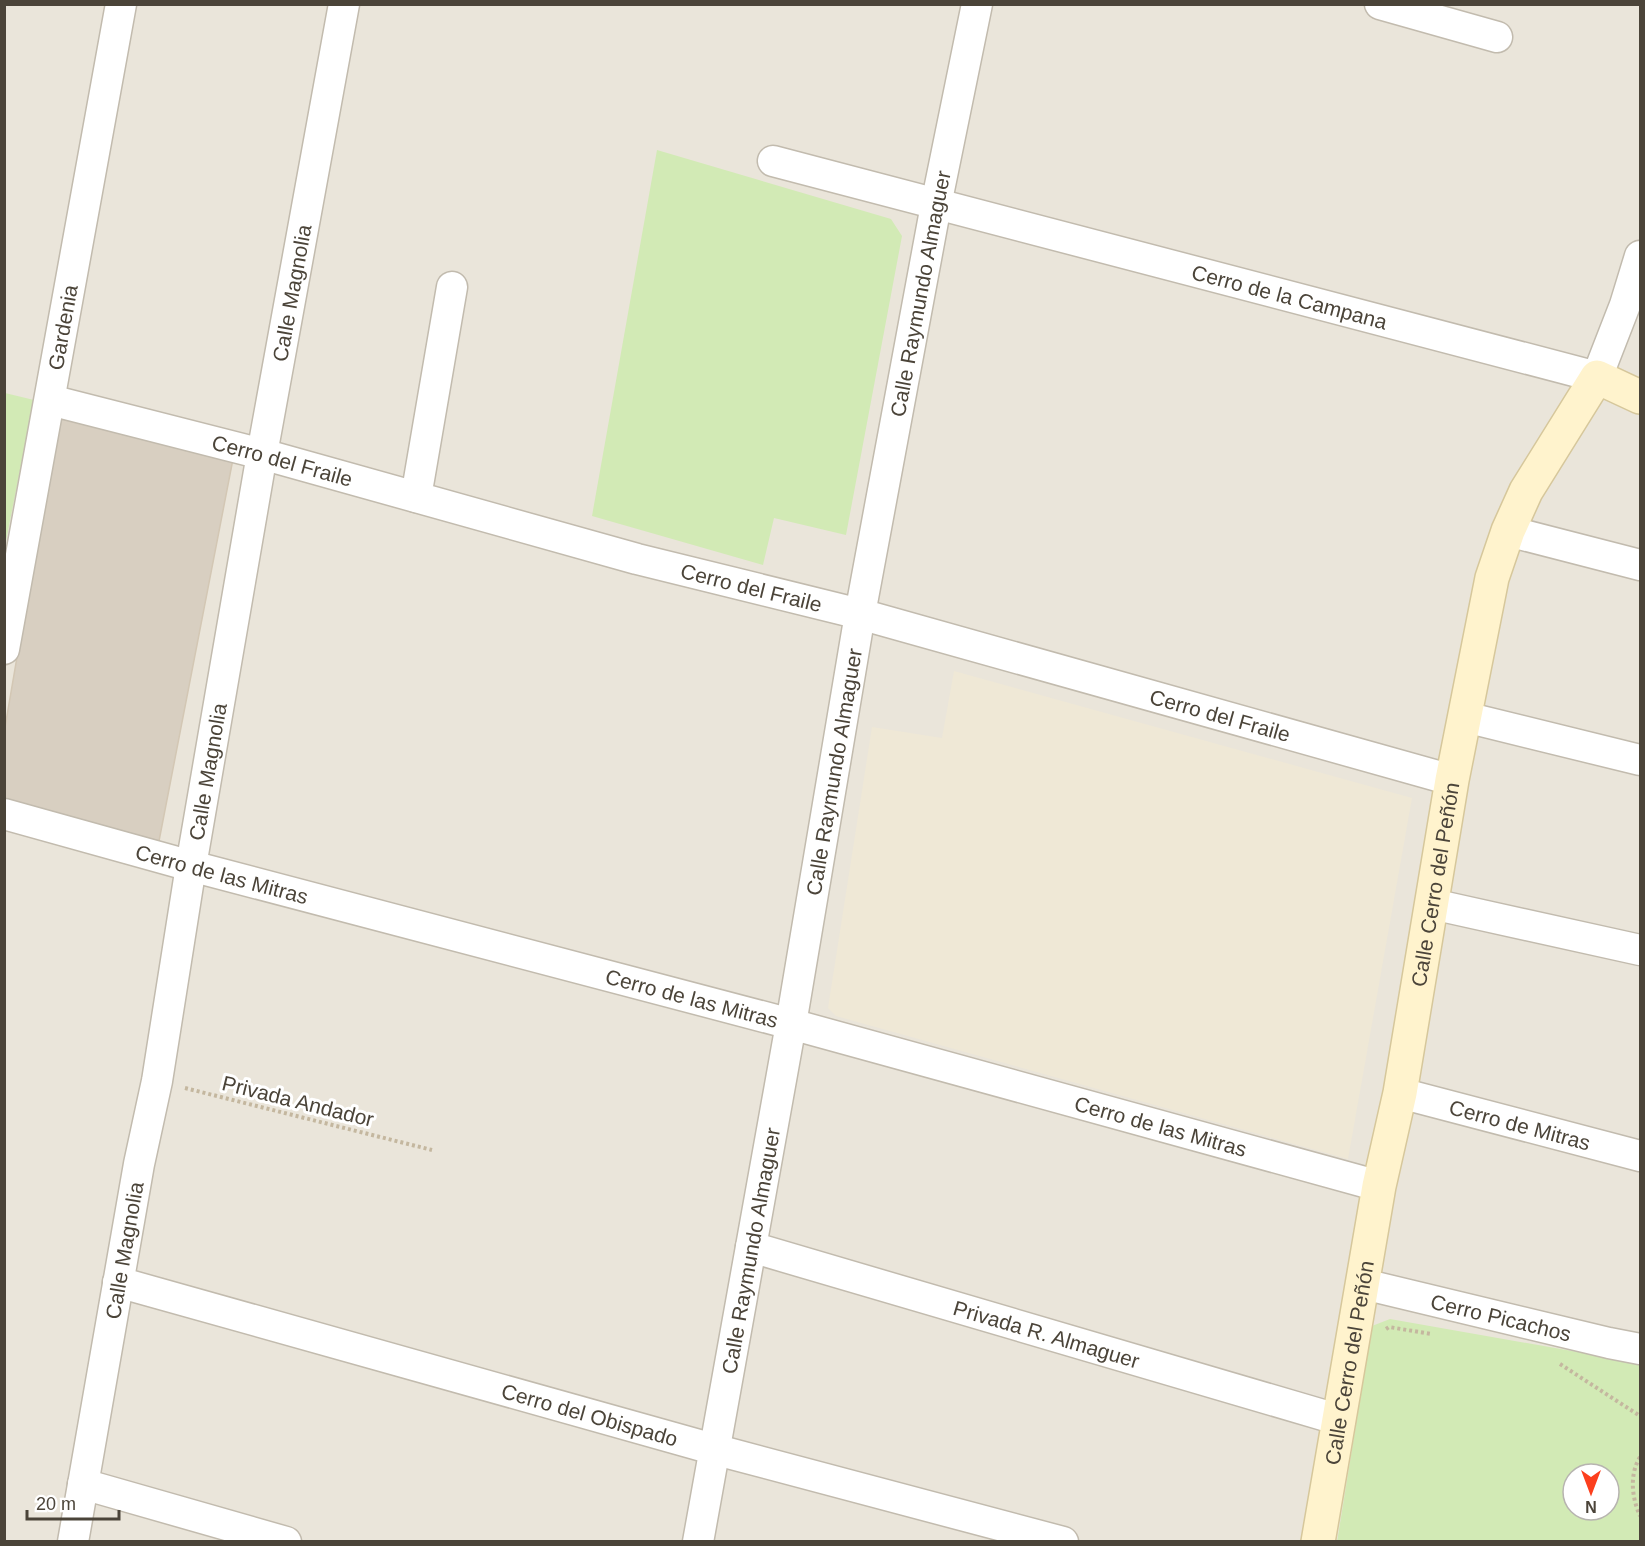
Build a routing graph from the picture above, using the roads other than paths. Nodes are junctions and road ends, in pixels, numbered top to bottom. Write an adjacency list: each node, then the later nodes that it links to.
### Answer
1 (121, 4): 12 (street, Gardenia)
2 (344, 4): 13 (street, Calle Magnolia)
3 (977, 4): 7 (street, Calle Raymundo Almaguer)
4 (1380, 4): 5 (street)
5 (1497, 37)
6 (773, 161): 7 (street, Cerro de la Campana)
7 (936, 205): 10 (street, Cerro de la Campana); 17 (street, Calle Raymundo Almaguer)
8 (1641, 256): 10 (street, Calle Cerro del Peñón)
9 (452, 287): 14 (street)
10 (1598, 377): 11 (street, Cerro de la Campana); 15 (street, Calle Cerro del Peñón)
11 (1641, 397)
12 (50, 400): 13 (street, Cerro del Fraile); 18 (street, Gardenia)
13 (262, 454): 14 (street, Cerro del Fraile); 23 (street, Calle Magnolia)
14 (417, 497): 17 (street, Cerro del Fraile)
15 (1508, 531): 16 (street); 19 (street, Calle Cerro del Peñón)
16 (1641, 565)
17 (860, 614): 21 (street, Cerro del Fraile); 26 (street, Calle Raymundo Almaguer)
18 (4, 650)
19 (1465, 717): 20 (street); 21 (street, Calle Cerro del Peñón)
20 (1641, 760)
21 (1452, 780): 24 (street, Calle Cerro del Peñón)
22 (4, 814): 23 (street, Cerro de las Mitras)
23 (191, 866): 26 (street, Cerro de las Mitras); 31 (street, Calle Magnolia)
24 (1432, 904): 25 (street); 27 (street, Calle Cerro del Peñón)
25 (1641, 950)
26 (791, 1024): 29 (street, Cerro de las Mitras); 30 (street, Calle Raymundo Almaguer)
27 (1400, 1093): 28 (street, Cerro de Mitras); 29 (street, Calle Cerro del Peñón)
28 (1641, 1156)
29 (1379, 1186): 32 (street, Calle Cerro del Peñón)
30 (751, 1247): 34 (street, Privada R. Almaguer); 35 (street, Calle Raymundo Almaguer)
31 (118, 1282): 35 (street, Cerro del Obispado); 36 (street, Calle Magnolia)
32 (1363, 1284): 33 (street, Cerro Picachos); 34 (street, Calle Cerro del Peñón)
33 (1641, 1349)
34 (1340, 1420): 41 (street, Calle Cerro del Peñón)
35 (713, 1449): 39 (street, Calle Raymundo Almaguer); 40 (street, Cerro del Obispado)
36 (83, 1484): 37 (street, Calle Magnolia); 38 (street)
37 (73, 1542)
38 (286, 1542)
39 (698, 1542)
40 (1063, 1542)
41 (1318, 1542)

